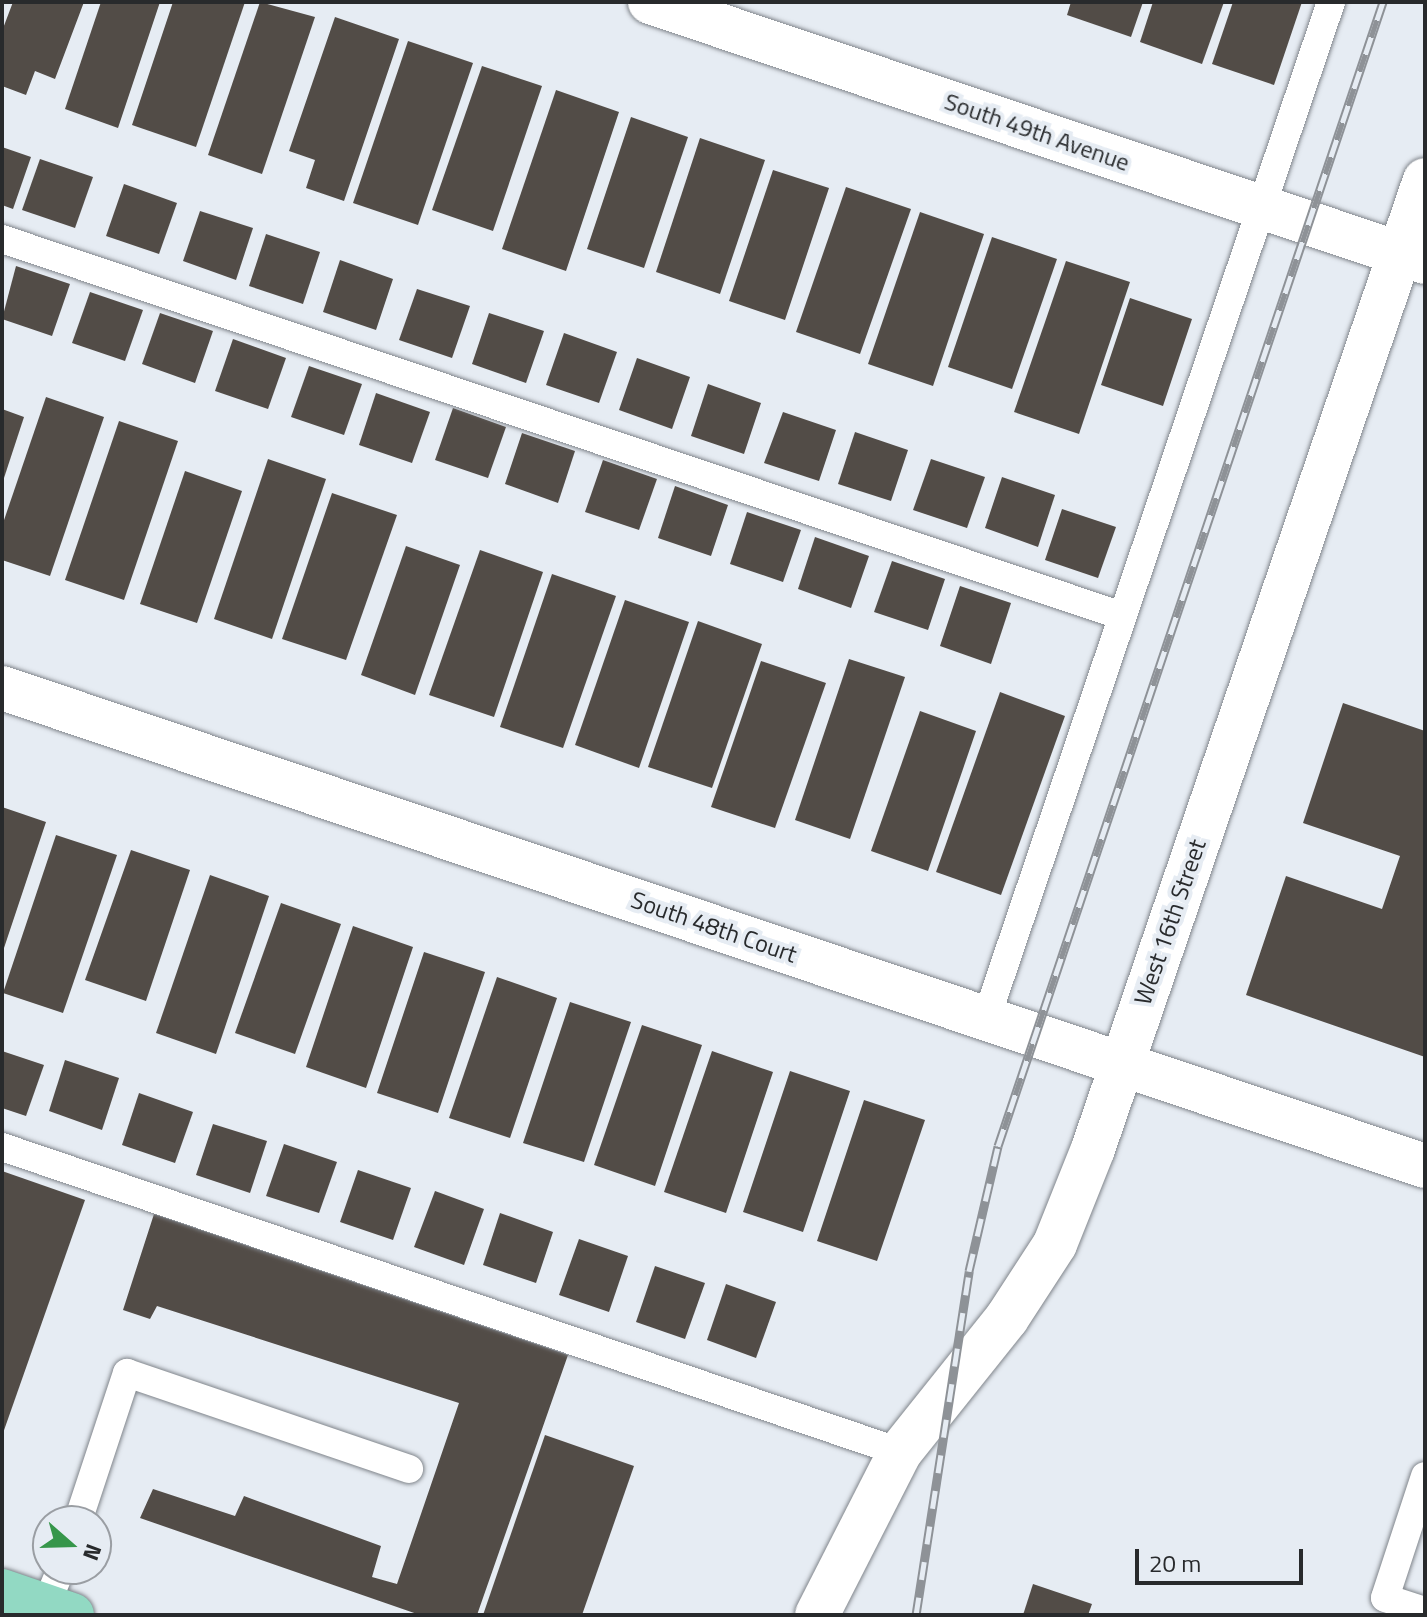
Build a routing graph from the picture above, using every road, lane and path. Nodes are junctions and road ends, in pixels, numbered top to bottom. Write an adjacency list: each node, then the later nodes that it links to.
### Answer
1 (650, 2): 4 (street, South 49th Avenue)
2 (1331, 2): 4 (lane)
3 (1425, 180): 6 (street, West 16th Street)
4 (1264, 208): 6 (street, South 49th Avenue); 7 (lane)
5 (2, 239): 7 (lane)
6 (1413, 258): 10 (street, West 16th Street)
7 (1122, 616): 9 (lane)
8 (2, 688): 9 (street, South 48th Court)
9 (986, 1019): 10 (street, South 48th Court)
10 (1122, 1064): 12 (street, South 48th Court); 13 (street, West 16th Street)
11 (2, 1147): 13 (lane)
12 (1425, 1166)
13 (900, 1452): 20 (street, West 16th Street)
14 (409, 1469): 16 (lane)
15 (1425, 1476): 19 (lane)
16 (83, 1505)
17 (2, 1591): 18 (main road)
18 (56, 1602)
19 (1425, 1611)
20 (817, 1615)

